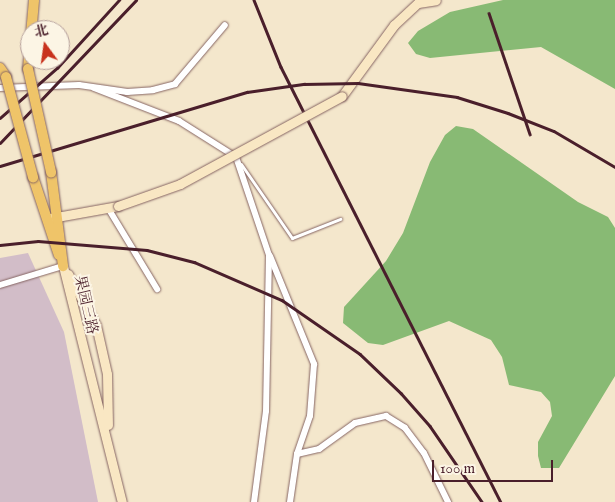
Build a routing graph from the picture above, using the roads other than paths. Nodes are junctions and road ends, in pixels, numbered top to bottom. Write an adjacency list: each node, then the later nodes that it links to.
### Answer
1 (436, 0): 8 (street, bridge)
2 (34, 1): 9 (main road, bridge)
3 (225, 25): 6 (street)
4 (0, 68): 10 (main road, bridge)
5 (0, 88): 6 (street)
6 (94, 88): 7 (street)
7 (236, 158): 11 (lane); 12 (street)
8 (108, 208): 9 (street); 15 (street)
9 (59, 216): 10 (street); 13 (main road)
10 (46, 219): 13 (main road)
11 (340, 219)
12 (269, 255): 17 (street); 19 (street)
13 (63, 266): 14 (street); 16 (street, 果园三路); 16 (street, 果园三路)
14 (0, 286)
15 (157, 289)
16 (108, 438): 18 (street, 果园三路)
17 (297, 454): 20 (street); 21 (street)
18 (122, 502)
19 (254, 502)
20 (290, 502)
21 (448, 502)

